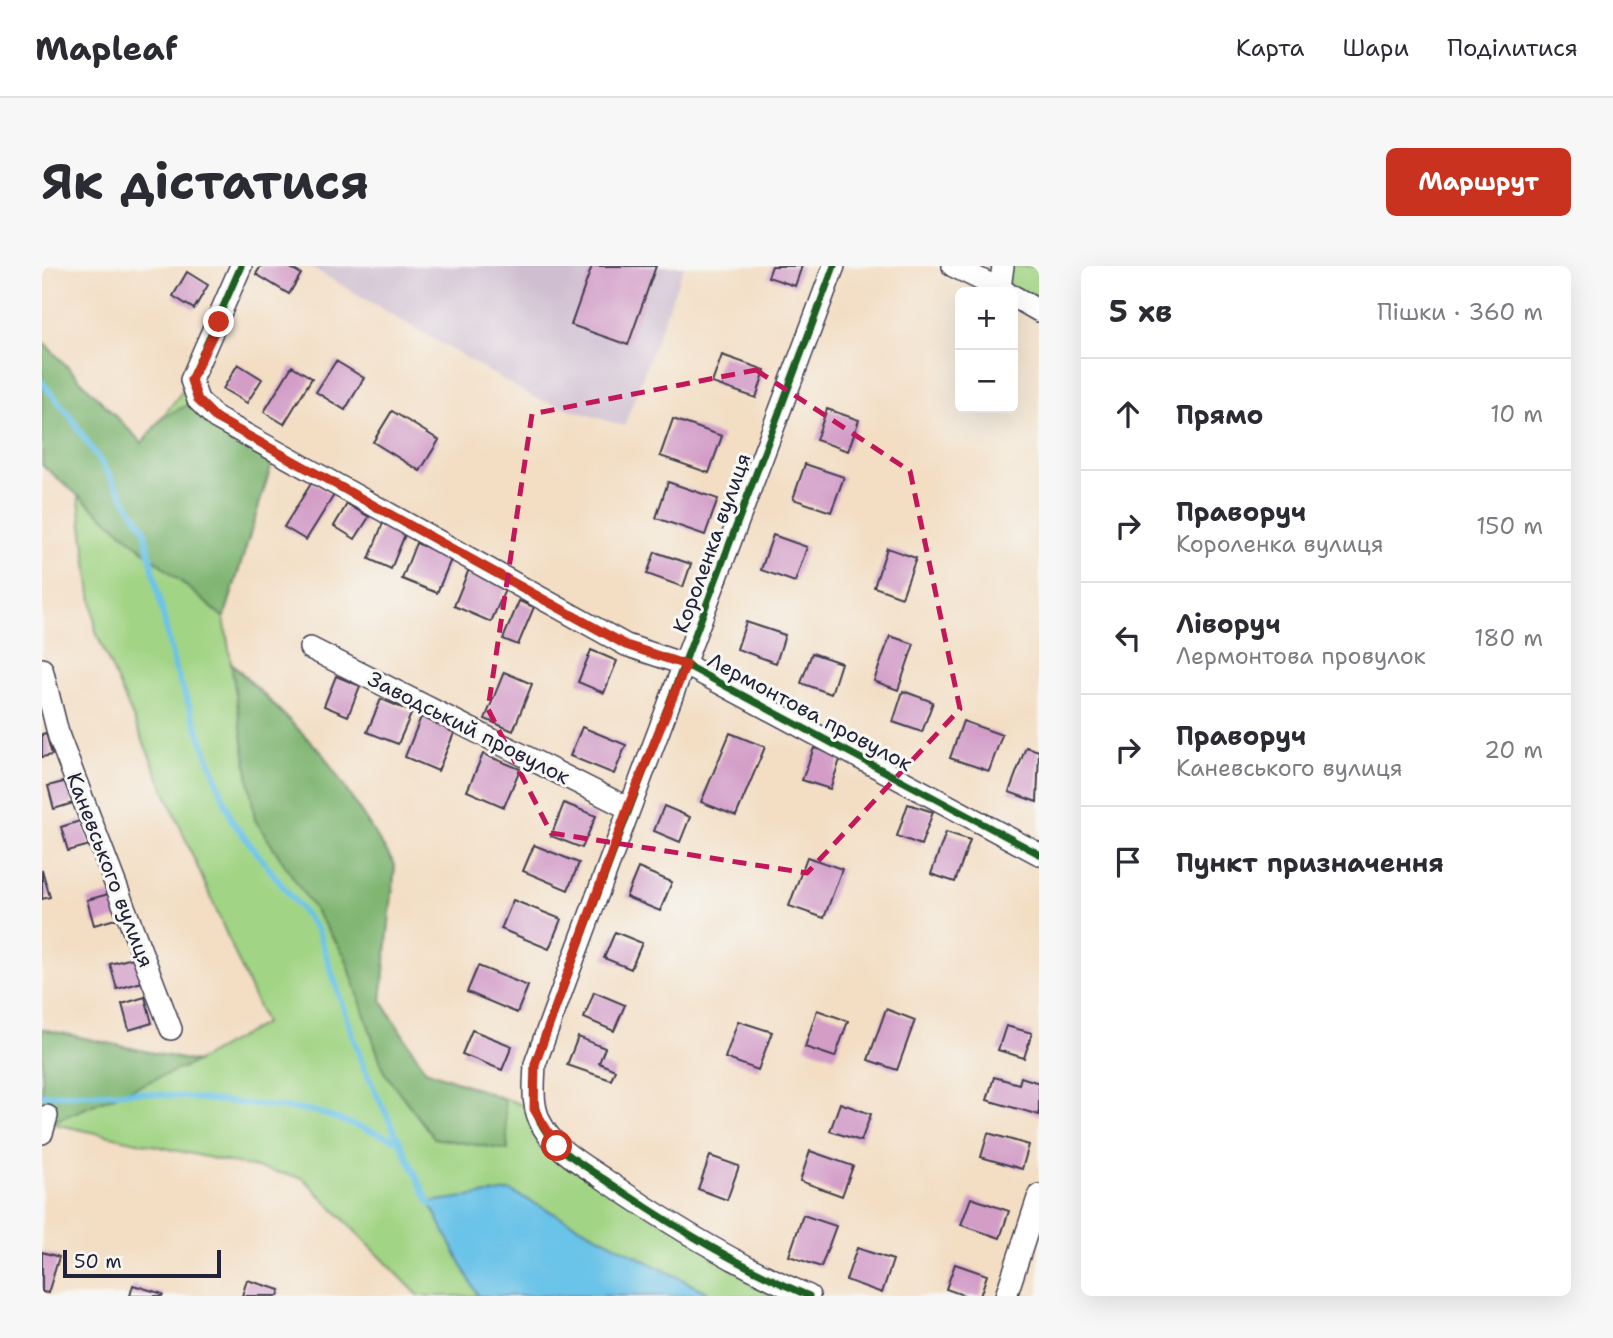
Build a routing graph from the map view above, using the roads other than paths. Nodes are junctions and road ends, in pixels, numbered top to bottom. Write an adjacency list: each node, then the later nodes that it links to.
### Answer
1 (241, 266): 10 (street, Лермонтова провулок)
2 (834, 266): 10 (street, Короленка вулиця)
3 (953, 266): 5 (street)
4 (1003, 266): 6 (street)
5 (996, 287)
6 (1005, 287)
7 (1018, 299): 8 (street)
8 (1039, 311)
9 (310, 648): 12 (street, Заводський провулок)
10 (686, 665): 12 (street, Короленка вулиця); 13 (street, Лермонтова провулок)
11 (42, 669): 14 (street, Каневського вулиця)
12 (628, 807): 16 (street, Короленка вулиця)
13 (1039, 855)
14 (171, 1029)
15 (1039, 1195): 17 (street)
16 (809, 1296)
17 (1006, 1296)

